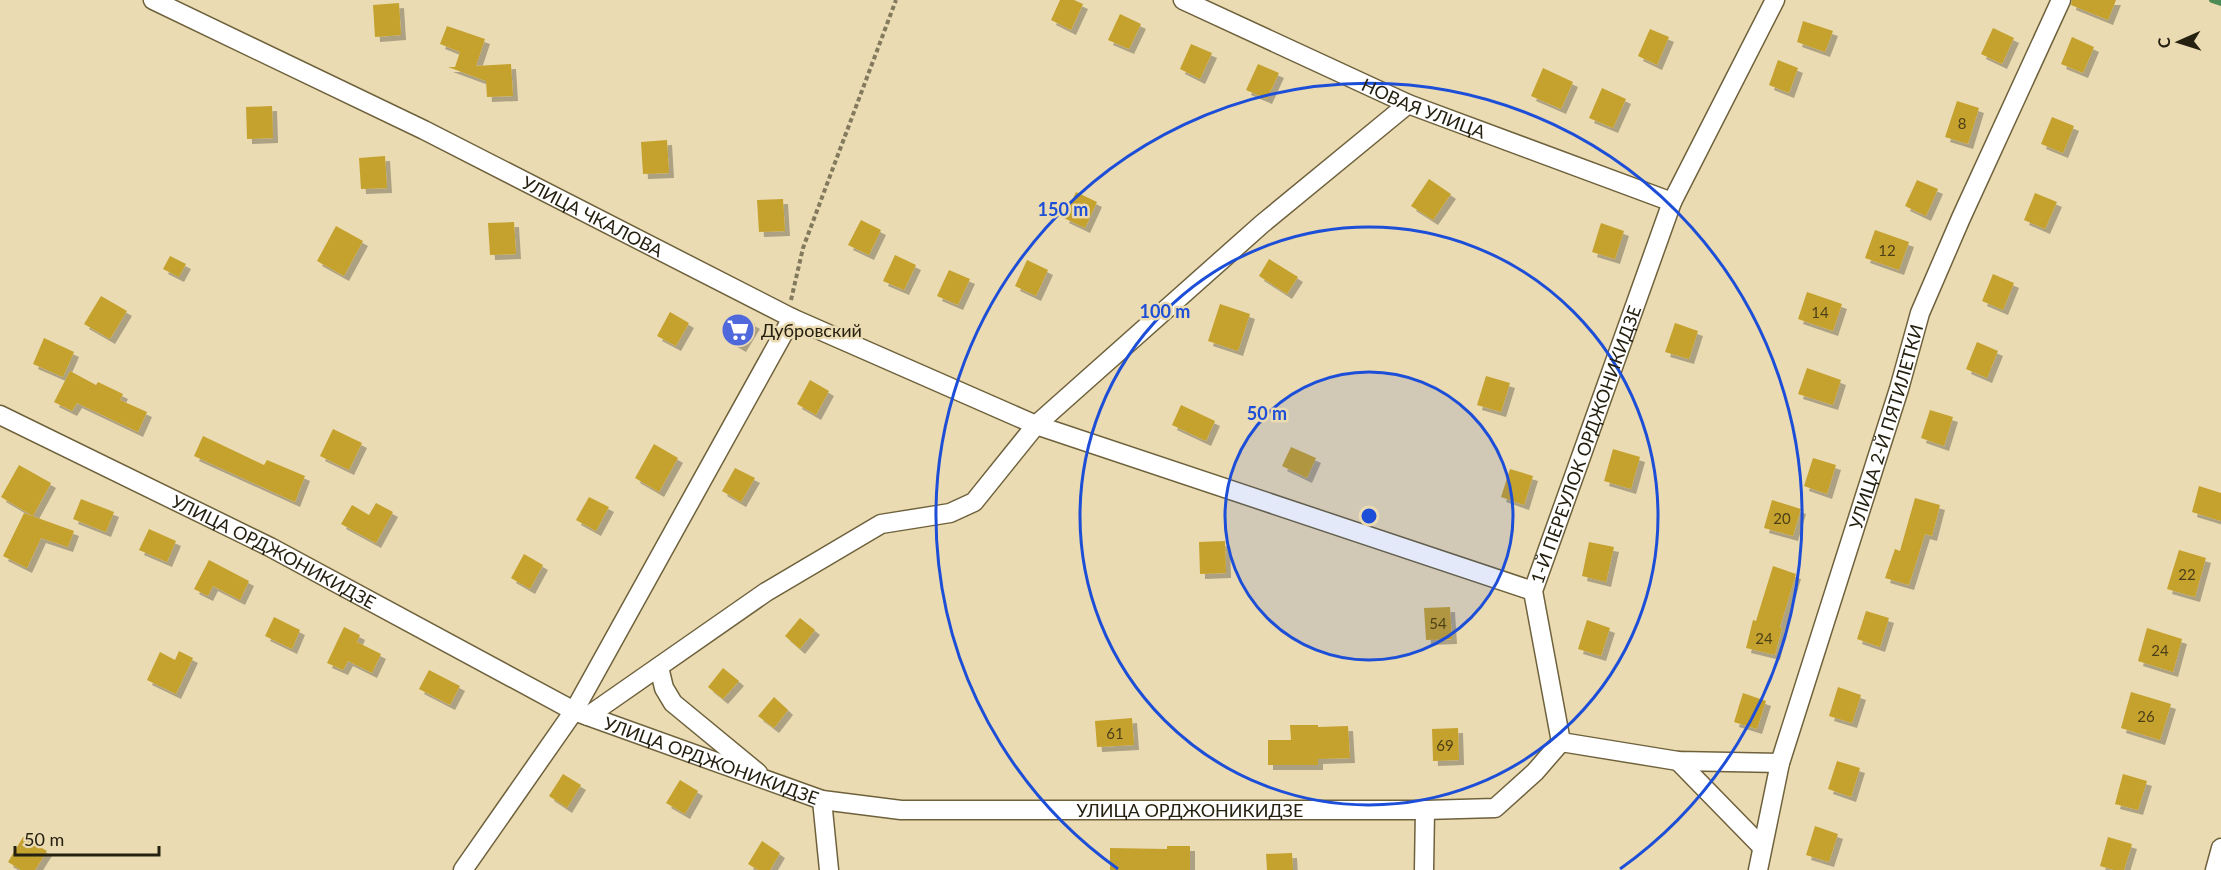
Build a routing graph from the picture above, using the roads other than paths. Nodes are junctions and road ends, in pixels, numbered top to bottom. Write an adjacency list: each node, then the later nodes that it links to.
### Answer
1 (153, 0): 7 (street, УЛИЦА ЧКАЛОВА)
2 (1183, 0): 5 (street, НОВАЯ УЛИЦА)
3 (1774, 0): 6 (street, 1-Й ПЕРЕУЛОК ОРДЖОНИКИДЗЕ)
4 (2061, 0): 15 (street, УЛИЦА 2-Й ПЯТИЛЕТКИ)
5 (1408, 104): 6 (street, НОВАЯ УЛИЦА); 9 (street)
6 (1672, 202): 10 (street, 1-Й ПЕРЕУЛОК ОРДЖОНИКИДЗЕ)
7 (790, 316): 9 (street, УЛИЦА ЧКАЛОВА); 12 (street)
8 (0, 415): 12 (street, УЛИЦА ОРДЖОНИКИДЗЕ)
9 (1036, 425): 10 (street, УЛИЦА ЧКАЛОВА); 11 (street)
10 (1533, 591): 13 (street, 1-Й ПЕРЕУЛОК ОРДЖОНИКИДЗЕ)
11 (659, 667): 12 (street); 16 (street)
12 (581, 714): 16 (street, УЛИЦА ОРДЖОНИКИДЗЕ); 21 (street)
13 (1561, 742): 14 (street); 18 (street, УЛИЦА ОРДЖОНИКИДЗЕ)
14 (1678, 761): 15 (street); 19 (street)
15 (1780, 763): 19 (street, УЛИЦА 2-Й ПЯТИЛЕТКИ)
16 (769, 781): 17 (street, УЛИЦА ОРДЖОНИКИДЗЕ)
17 (822, 800): 18 (street, УЛИЦА ОРДЖОНИКИДЗЕ); 22 (street)
18 (1425, 810): 23 (street)
19 (1762, 847): 24 (street, УЛИЦА 2-Й ПЯТИЛЕТКИ)
20 (2221, 848): 25 (street)
21 (463, 870)
22 (829, 870)
23 (1424, 870)
24 (1758, 870)
25 (2215, 870)

